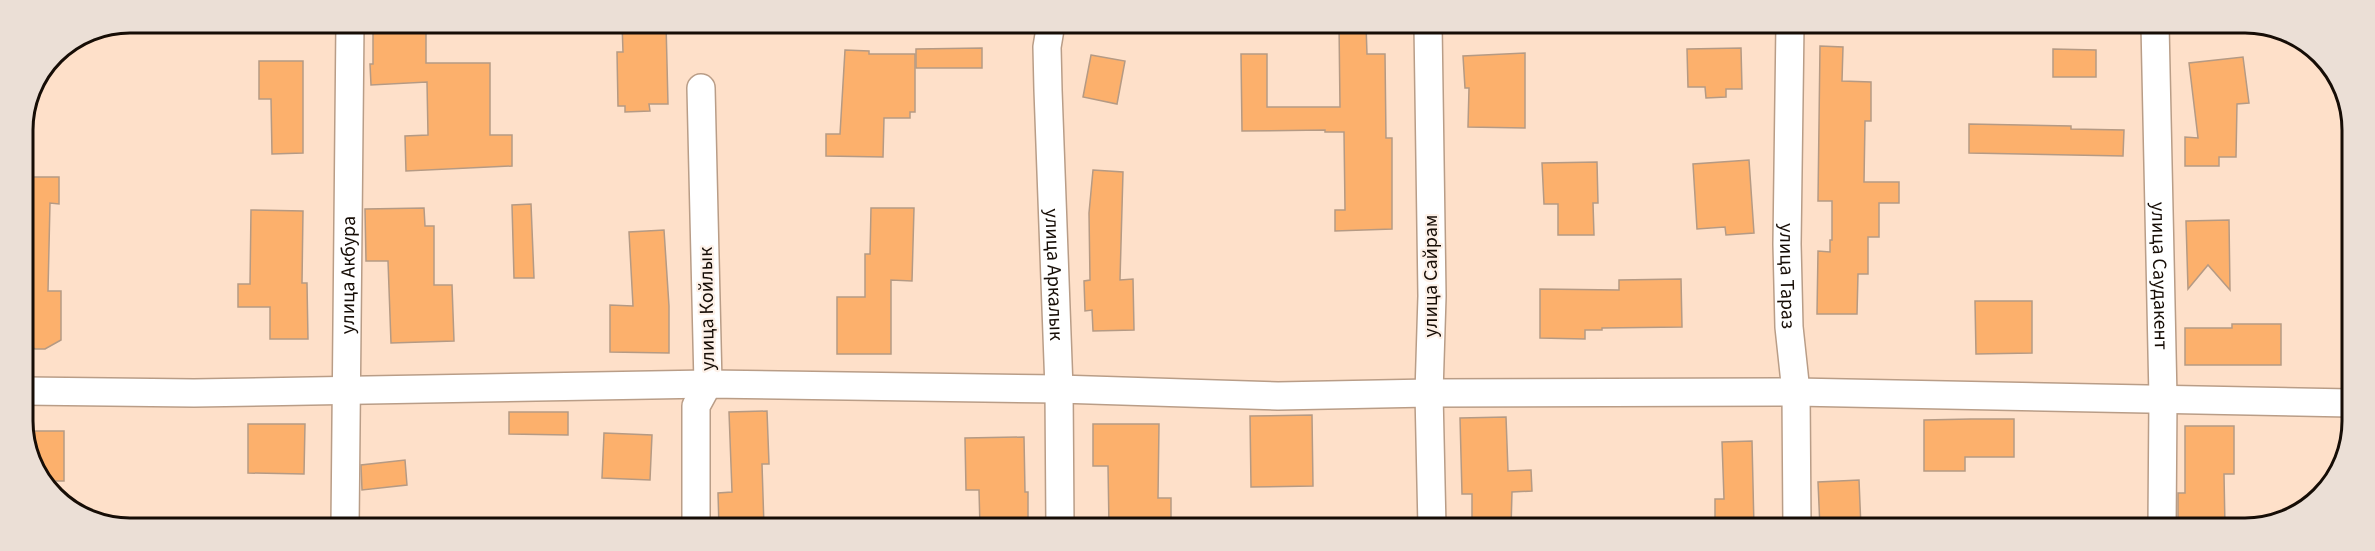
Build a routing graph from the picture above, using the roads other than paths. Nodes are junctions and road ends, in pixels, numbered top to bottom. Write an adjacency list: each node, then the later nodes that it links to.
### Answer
1 (350, 33): 10 (street, улица Акбура)
2 (1049, 33): 8 (street, улица Аркалык)
3 (1428, 33): 12 (street, улица Сайрам)
4 (1790, 33): 11 (street, улица Тараз)
5 (2155, 33): 13 (street, улица Саудакент)
6 (701, 88): 7 (street, улица Койлык)
7 (708, 384): 8 (street); 10 (street); 16 (street, улица Койлык)
8 (1059, 389): 12 (street); 17 (street, улица Аркалык)
9 (33, 391): 10 (street)
10 (346, 392): 15 (street, улица Акбура)
11 (1796, 392): 12 (street); 13 (street); 19 (street, улица Тараз)
12 (1430, 393): 18 (street, улица Сайрам)
13 (2163, 399): 14 (street); 20 (street, улица Саудакент)
14 (2342, 403)
15 (345, 518)
16 (696, 518)
17 (1060, 518)
18 (1432, 518)
19 (1797, 518)
20 (2162, 518)

